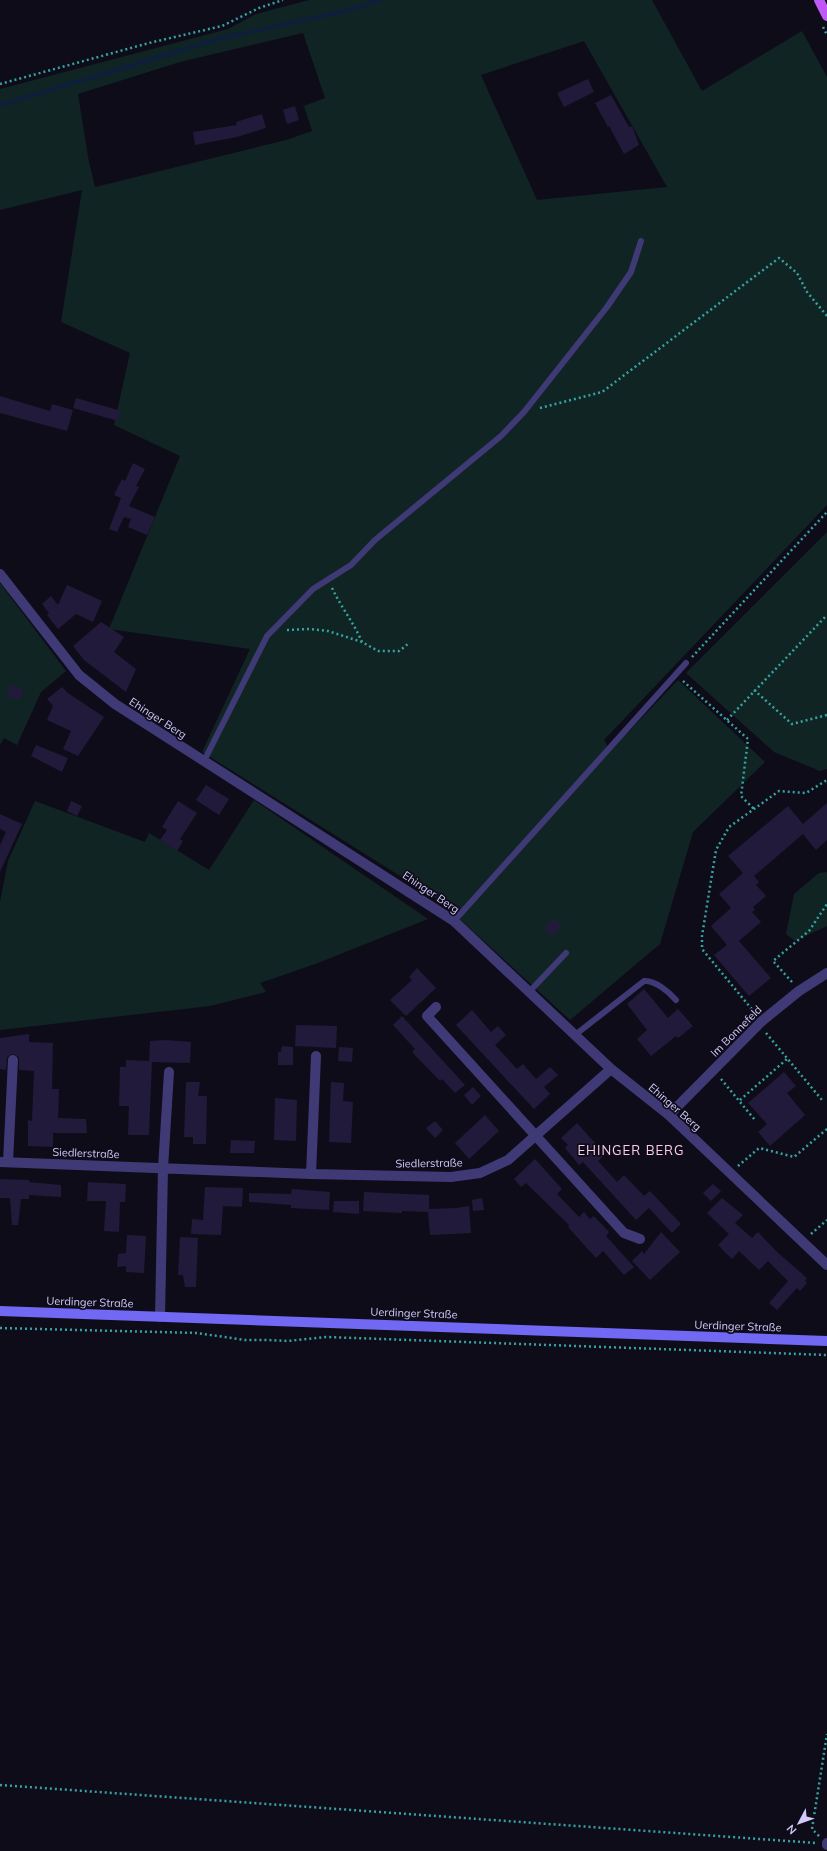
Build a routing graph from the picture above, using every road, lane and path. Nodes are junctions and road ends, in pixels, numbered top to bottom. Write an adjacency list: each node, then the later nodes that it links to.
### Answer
1 (283, 0): 4 (path)
2 (819, 0): 3 (main road)
3 (827, 16)
4 (0, 84)
5 (641, 241): 7 (lane)
6 (827, 316): 7 (path)
7 (524, 412): 10 (lane)
8 (827, 512): 15 (path)
9 (0, 574): 20 (street, Ehinger Berg)
10 (328, 580): 12 (lane); 13 (path)
11 (827, 615): 17 (path)
12 (267, 636): 13 (path); 20 (lane)
13 (362, 642): 14 (path)
14 (408, 644)
15 (686, 663): 16 (lane)
16 (676, 674): 19 (path); 24 (lane)
17 (754, 690): 18 (path); 19 (path)
18 (827, 715)
19 (726, 720): 22 (path)
20 (204, 761): 24 (street, Ehinger Berg)
21 (827, 780): 22 (path)
22 (754, 809): 31 (path)
23 (827, 904): 27 (path)
24 (454, 921): 28 (street, Ehinger Berg)
25 (566, 953): 28 (lane)
26 (827, 973): 27 (street, Im Bonnefeld)
27 (799, 990): 31 (street, Im Bonnefeld)
28 (529, 992): 32 (street, Ehinger Berg)
29 (676, 1000): 32 (lane)
30 (436, 1007): 44 (street)
31 (760, 1023): 34 (path); 37 (street, Im Bonnefeld)
32 (575, 1035): 36 (street, Ehinger Berg)
33 (316, 1056): 48 (street)
34 (787, 1059): 39 (path); 40 (path)
35 (13, 1060): 45 (street, Siedlerstraße)
36 (611, 1069): 41 (street, Ehinger Berg); 44 (street, Siedlerstraße)
37 (714, 1070): 39 (path); 41 (street, Im Bonnefeld)
38 (169, 1072): 46 (street)
39 (740, 1100): 42 (path)
40 (822, 1100)
41 (669, 1115): 47 (street, Ehinger Berg)
42 (755, 1120)
43 (827, 1129): 47 (path)
44 (536, 1136): 48 (street, Siedlerstraße); 50 (street)
45 (4, 1162): 46 (street, Siedlerstraße)
46 (163, 1168): 48 (street, Siedlerstraße); 54 (street)
47 (730, 1172): 51 (street, Ehinger Berg)
48 (311, 1174)
49 (827, 1220): 51 (path)
50 (640, 1239)
51 (803, 1241): 52 (street, Ehinger Berg)
52 (827, 1264)
53 (0, 1311): 54 (main road, Uerdinger Straße)
54 (160, 1317): 56 (main road, Uerdinger Straße)
55 (0, 1328): 57 (path)
56 (827, 1341)
57 (827, 1355)
58 (827, 1734): 60 (path)
59 (0, 1786): 60 (path)
60 (827, 1844)

